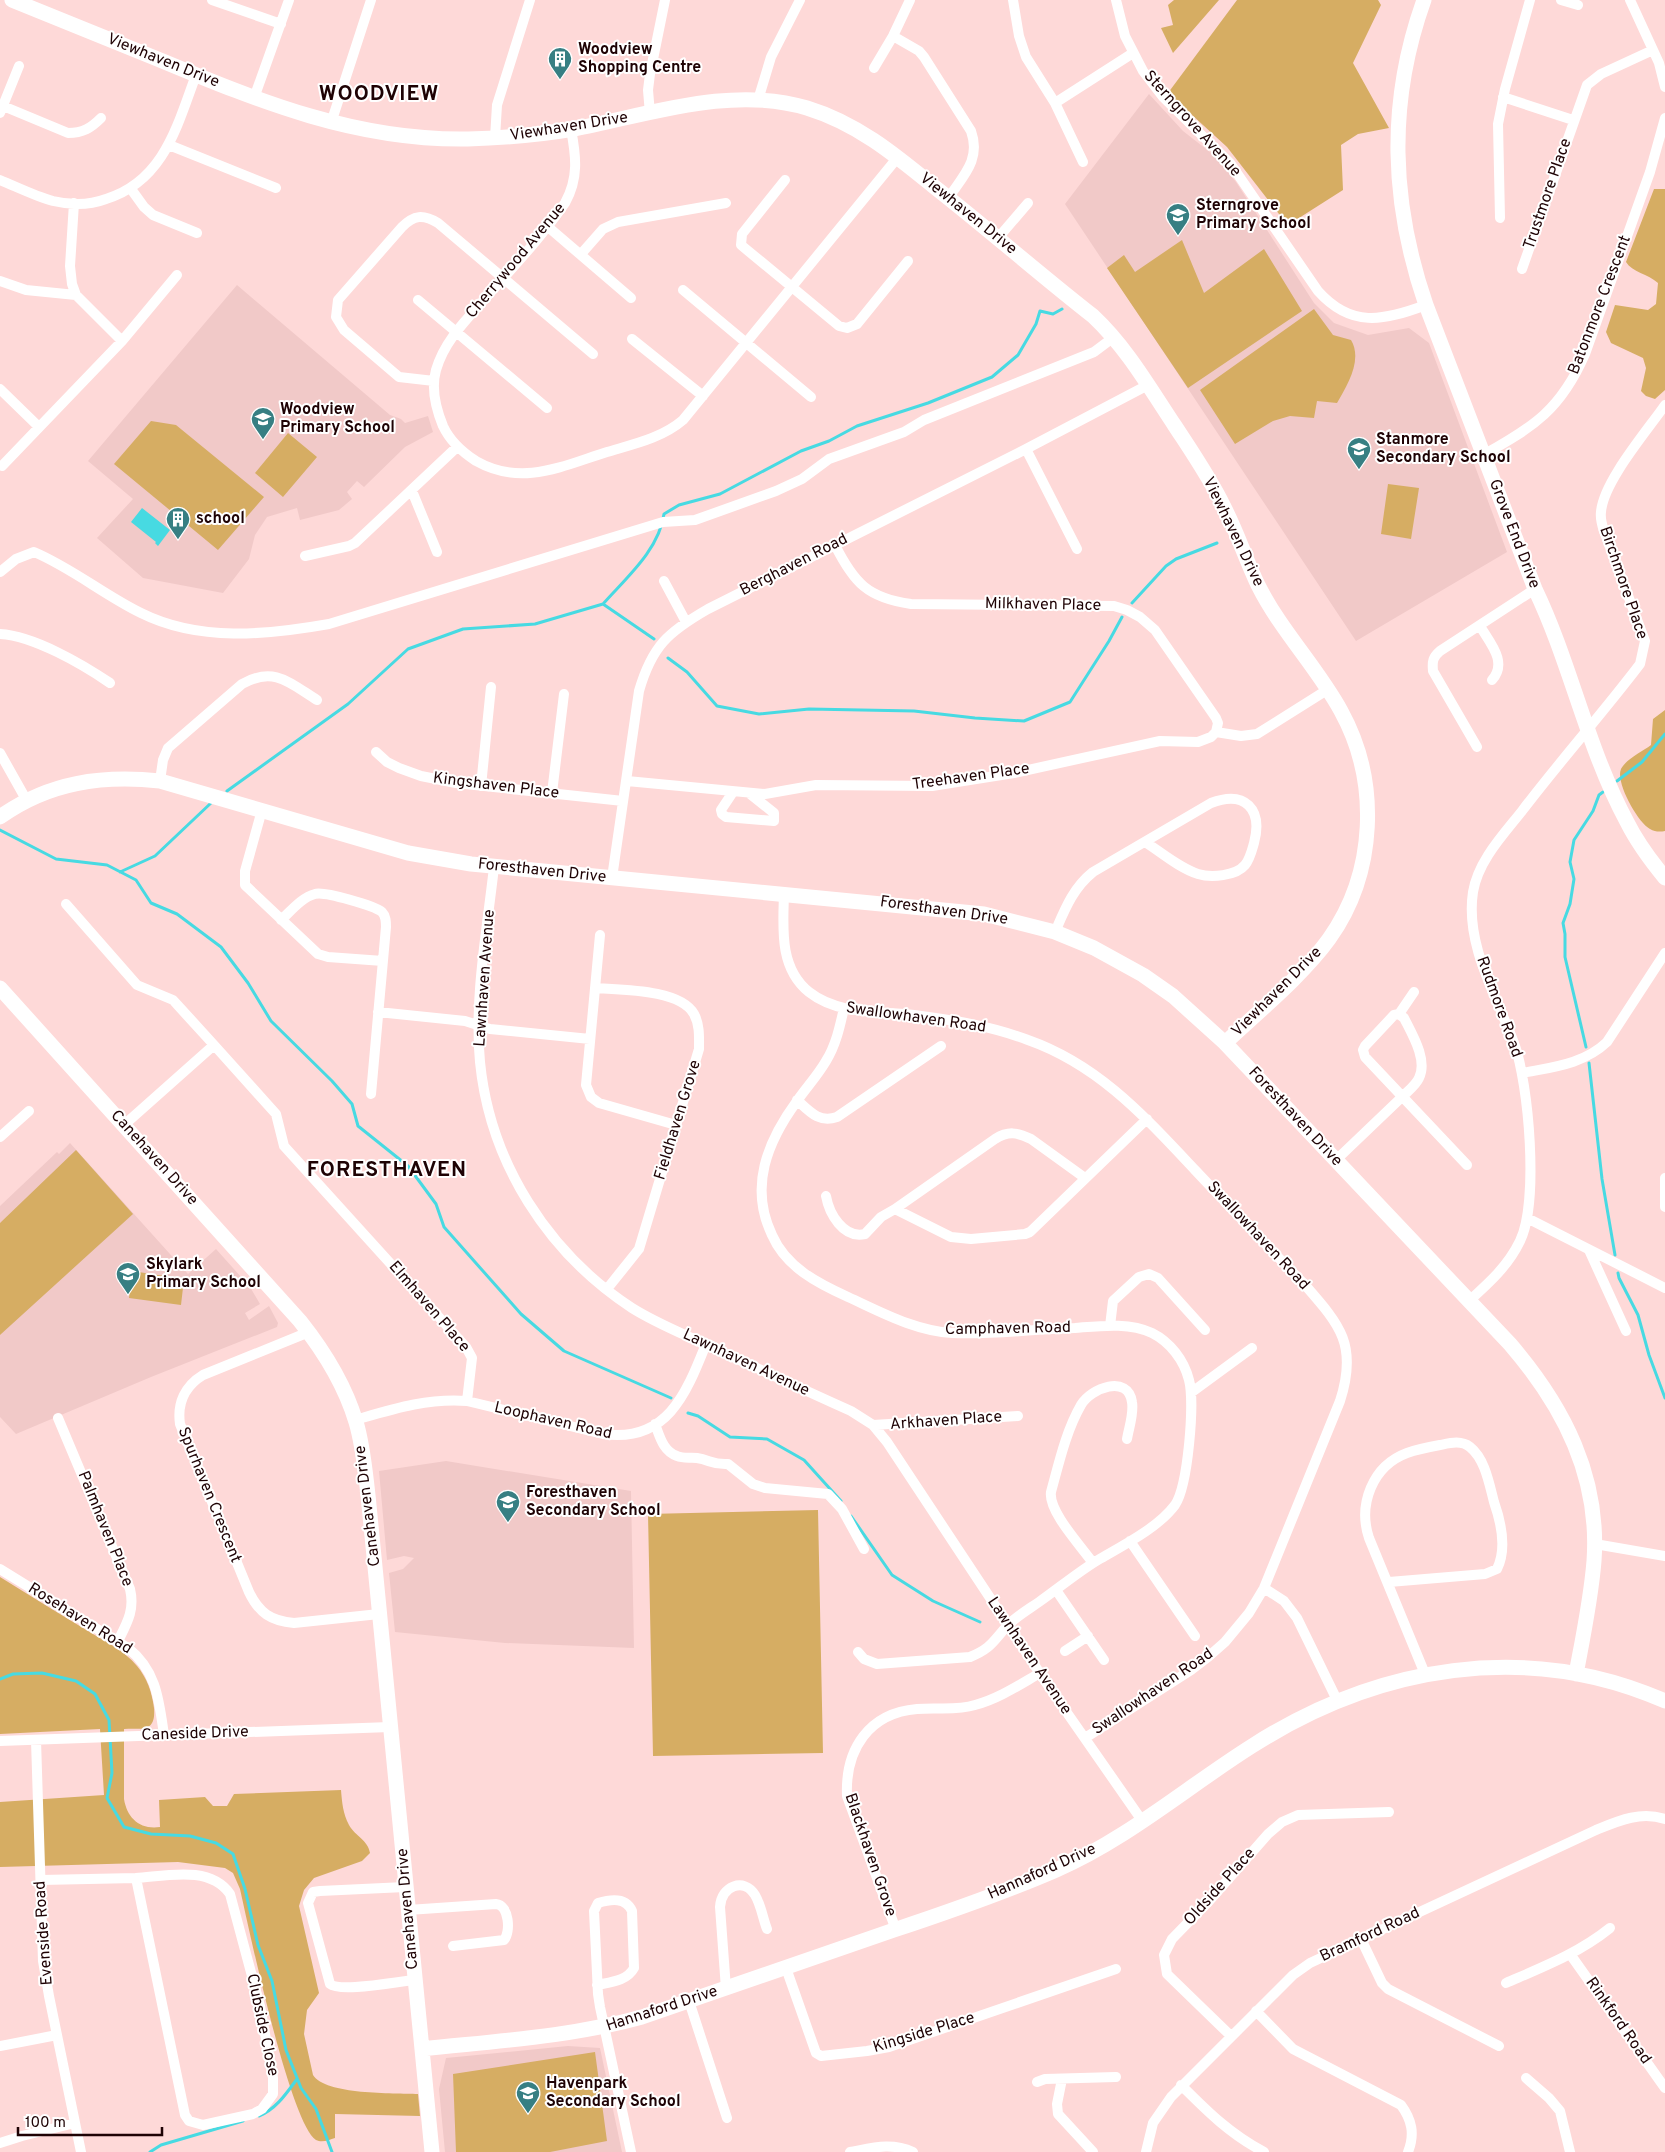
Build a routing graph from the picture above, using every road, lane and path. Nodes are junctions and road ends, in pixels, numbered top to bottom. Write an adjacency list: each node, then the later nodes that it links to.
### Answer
1 (12, 0): 22 (street, Viewhaven Drive)
2 (212, 0): 16 (street)
3 (289, 0): 16 (street)
4 (371, 0): 33 (street)
5 (530, 0): 35 (street)
6 (665, 0): 29 (street)
7 (800, 0): 26 (street)
8 (910, 0): 17 (street)
9 (1013, 0): 27 (street)
10 (1116, 0): 19 (street, Sterngrove Avenue)
11 (1424, 0): 62 (street, Grove End Drive)
12 (1530, 0): 24 (street)
13 (1561, 0): 15 (street)
14 (1630, 0): 18 (street)
15 (1578, 5)
16 (281, 24): 25 (street)
17 (893, 36): 21 (street); 43 (street)
18 (1653, 50): 23 (street); 32 (street, Trustmore Place)
19 (1133, 53): 27 (street); 62 (street, Sterngrove Avenue)
20 (19, 66): 28 (street)
21 (874, 68)
22 (196, 75): 25 (street, Viewhaven Drive); 36 (street)
23 (1665, 87)
24 (1504, 97): 32 (street, Trustmore Place); 47 (street)
25 (254, 98): 33 (street, Viewhaven Drive)
26 (758, 100): 29 (street, Viewhaven Drive); 37 (street, Viewhaven Drive)
27 (1055, 103): 38 (street)
28 (1, 109): 30 (street)
29 (650, 114): 34 (street, Viewhaven Drive)
30 (101, 118)
31 (1665, 118): 79 (street, Batonmore Crescent)
32 (1574, 120): 53 (street, Trustmore Place)
33 (331, 123): 35 (street, Viewhaven Drive)
34 (571, 129): 35 (street, Viewhaven Drive); 48 (street, Cherrywood Avenue)
35 (495, 138)
36 (168, 145): 41 (street); 42 (street)
37 (898, 157): 43 (street, Viewhaven Drive); 57 (street, Cherrywood Avenue)
38 (1083, 162)
39 (0, 180): 46 (street)
40 (785, 180): 57 (street)
41 (276, 188)
42 (131, 189): 46 (street); 49 (street)
43 (949, 197): 50 (street, Viewhaven Drive)
44 (726, 203): 51 (street)
45 (1028, 203): 50 (street)
46 (74, 204): 59 (street)
47 (1500, 218)
48 (548, 226): 51 (street); 55 (street, Cherrywood Avenue)
49 (197, 233)
50 (998, 238): 64 (street, Viewhaven Drive)
51 (581, 254): 60 (street)
52 (908, 261): 57 (street)
53 (1522, 268)
54 (177, 275): 66 (street)
55 (502, 279): 63 (street, Cherrywood Avenue); 68 (street); 69 (street)
56 (0, 281): 59 (street)
57 (792, 288): 67 (street, Cherrywood Avenue)
58 (683, 290): 67 (street)
59 (76, 295): 66 (street)
60 (631, 298)
61 (418, 300): 63 (street, Cherrywood Avenue)
62 (1426, 306): 79 (street, Grove End Drive)
63 (456, 332): 69 (street, Cherrywood Avenue); 75 (street)
64 (1114, 337): 70 (street, Viewhaven Drive); 86 (street)
65 (632, 339): 72 (street)
66 (122, 341): 76 (street)
67 (747, 342): 72 (street, Cherrywood Avenue); 73 (street)
68 (592, 354)
69 (434, 381): 77 (street, Cherrywood Avenue)
70 (1148, 385): 78 (street, Berghaven Road); 95 (street, Viewhaven Drive)
71 (0, 389): 76 (street)
72 (703, 396): 77 (street, Cherrywood Avenue)
73 (812, 397)
74 (1665, 405): 99 (street, Birchmore Place)
75 (547, 408)
76 (38, 428): 80 (street)
77 (457, 447): 81 (street)
78 (1026, 449): 82 (street, Berghaven Road); 83 (street)
79 (1483, 455): 88 (street, Grove End Drive)
80 (2, 466)
81 (412, 491): 84 (street); 85 (street)
82 (835, 545): 89 (street, Berghaven Road); 98 (street, Milkhaven Place)
83 (1077, 549)
84 (437, 552)
85 (305, 556)
86 (0, 572)
87 (664, 581): 89 (street)
88 (1535, 589): 90 (street); 99 (street, Grove End Drive)
89 (686, 622): 104 (street, Berghaven Road)
90 (1480, 626): 92 (street); 100 (street)
91 (0, 634): 93 (street)
92 (1492, 680)
93 (110, 683)
94 (491, 687): 105 (street)
95 (1327, 690): 98 (street); 132 (street, Viewhaven Drive)
96 (564, 694): 107 (street)
97 (317, 700): 103 (street)
98 (1216, 729): 108 (street, Treehaven Place)
99 (1588, 730): 116 (street, Grove End Drive); 135 (street, Rudmore Road)
100 (1477, 747)
101 (0, 752): 109 (street)
102 (376, 752): 105 (street, Kingshaven Place)
103 (160, 780): 109 (street, Foresthaven Drive); 111 (street, Foresthaven Drive)
104 (627, 781): 106 (street, Treehaven Place); 110 (street, Berghaven Road)
105 (481, 786): 107 (street, Kingshaven Place)
106 (733, 792): 108 (street, Treehaven Place); 108 (street)
107 (552, 793): 110 (street, Kingshaven Place)
108 (749, 793)
109 (27, 800): 112 (street, Foresthaven Drive)
110 (623, 801): 115 (street, Berghaven Road)
111 (262, 810): 114 (street, Foresthaven Drive); 119 (street)
112 (0, 817)
113 (1145, 842): 113 (street); 120 (street)
114 (494, 867): 115 (street, Foresthaven Drive); 130 (street, Lawnhaven Avenue)
115 (612, 878): 117 (street, Foresthaven Drive)
116 (1665, 878)
117 (784, 894): 120 (street, Foresthaven Drive); 127 (street, Swallowhaven Road)
118 (66, 904): 133 (street, Elmhaven Place)
119 (281, 920): 123 (street); 123 (street)
120 (1055, 932): 132 (street, Foresthaven Drive)
121 (600, 935): 124 (street)
122 (1665, 953): 135 (street)
123 (383, 961): 128 (street)
124 (594, 988): 131 (street); 142 (street, Fieldhaven Grove)
125 (1414, 992): 129 (street)
126 (3, 996): 141 (street, Canehaven Drive)
127 (844, 1008): 138 (street, Camphaven Road); 140 (street, Swallowhaven Road)
128 (378, 1012): 130 (street); 136 (street)
129 (1399, 1014): 137 (street); 137 (street)
130 (480, 1027): 131 (street); 154 (street, Lawnhaven Avenue)
131 (590, 1039): 142 (street)
132 (1225, 1043): 144 (street, Foresthaven Drive)
133 (214, 1045): 141 (street); 163 (street, Elmhaven Place)
134 (942, 1046): 138 (street)
135 (1523, 1073): 151 (street, Rudmore Road)
136 (371, 1094)
137 (1403, 1096): 144 (street); 145 (street)
138 (797, 1100): 156 (street, Camphaven Road)
139 (29, 1111): 143 (street)
140 (1147, 1119): 146 (street); 177 (street, Swallowhaven Road)
141 (124, 1125): 159 (street, Canehaven Drive)
142 (676, 1125): 154 (street, Fieldhaven Grove)
143 (0, 1137)
144 (1335, 1161): 155 (street, Foresthaven Drive)
145 (1467, 1165)
146 (1085, 1178): 150 (street); 150 (street)
147 (1665, 1178): 149 (street)
148 (826, 1196): 150 (street)
149 (1665, 1207)
150 (895, 1209)
151 (1527, 1218): 152 (street); 155 (street, Rudmore Road)
152 (1589, 1250): 153 (street); 158 (street)
153 (1665, 1288)
154 (607, 1289): 160 (street, Lawnhaven Avenue)
155 (1469, 1301): 171 (street, Foresthaven Drive)
156 (1110, 1326): 157 (street); 162 (street, Camphaven Road)
157 (1205, 1330)
158 (1626, 1331)
159 (309, 1332): 166 (street, Canehaven Drive); 179 (street, Spurhaven Crescent)
160 (706, 1344): 167 (street, Loophaven Road); 168 (street, Lawnhaven Avenue)
161 (1252, 1348): 162 (street)
162 (1192, 1392): 170 (street, Camphaven Road)
163 (467, 1401): 166 (street, Loophaven Road); 167 (street, Loophaven Road)
164 (1018, 1416): 168 (street, Arkhaven Place)
165 (58, 1418): 183 (street, Palmhaven Place)
166 (355, 1420): 179 (street, Canehaven Drive)
167 (656, 1424): 172 (street)
168 (873, 1425): 180 (street, Lawnhaven Avenue)
169 (1126, 1440): 174 (street)
170 (1130, 1541): 174 (street, Camphaven Road); 182 (street)
171 (1594, 1544): 173 (street); 189 (street, Foresthaven Drive)
172 (864, 1549)
173 (1665, 1556)
174 (1093, 1563): 178 (street, Camphaven Road)
175 (0, 1569): 183 (street, Rosehaven Road)
176 (1389, 1582): 176 (street); 188 (street)
177 (1264, 1588): 190 (street); 194 (street, Swallowhaven Road)
178 (1056, 1590): 180 (street, Camphaven Road); 181 (street)
179 (379, 1614): 192 (street, Canehaven Drive)
180 (1008, 1625): 184 (street, Camphaven Road); 187 (street, Lawnhaven Avenue)
181 (1088, 1636): 185 (street); 186 (street)
182 (1195, 1636)
183 (118, 1641): 193 (street, Rosehaven Road)
184 (858, 1652)
185 (1065, 1652)
186 (1104, 1660)
187 (1040, 1673): 194 (street, Lawnhaven Avenue); 206 (street, Blackhaven Grove)
188 (1425, 1674): 189 (street, Hannaford Drive); 190 (street, Hannaford Drive)
189 (1576, 1674): 191 (street, Hannaford Drive)
190 (1337, 1700): 199 (street, Hannaford Drive)
191 (1665, 1701)
192 (390, 1727): 193 (street, Caneside Drive); 202 (street, Canehaven Drive)
193 (164, 1735): 195 (street, Caneside Drive)
194 (1084, 1738): 199 (street, Lawnhaven Avenue)
195 (36, 1740): 196 (street, Caneside Drive); 201 (street, Evenside Road)
196 (0, 1741)
197 (1389, 1812): 220 (street, Oldside Place)
198 (1665, 1819): 207 (street, Bramford Road)
199 (1142, 1822): 206 (street, Hannaford Drive)
200 (136, 1878): 200 (street, Clubside Close); 201 (street, Clubside Close)
201 (41, 1880): 219 (street, Evenside Road)
202 (405, 1887): 203 (street, Canehaven Drive); 212 (street)
203 (408, 1910): 208 (street); 212 (street, Canehaven Drive)
204 (1610, 1928): 209 (street)
205 (767, 1930): 215 (street)
206 (896, 1930): 210 (street, Hannaford Drive)
207 (1361, 1939): 217 (street, Bramford Road); 222 (street)
208 (453, 1946)
209 (1570, 1954): 213 (street); 229 (street, Rinkford Road)
210 (786, 1968): 211 (street, Kingside Place); 215 (street, Hannaford Drive)
211 (1116, 1969)
212 (415, 1980): 223 (street, Canehaven Drive)
213 (1506, 1983)
214 (597, 1985): 214 (street); 218 (street)
215 (726, 1989): 216 (street, Hannaford Drive)
216 (689, 2001): 218 (street, Hannaford Drive); 230 (street)
217 (1256, 2011): 220 (street, Bramford Road); 241 (street)
218 (603, 2028): 223 (street, Hannaford Drive); 235 (street)
219 (57, 2035): 221 (street); 231 (street, Evenside Road)
220 (1231, 2036): 228 (street, Bramford Road)
221 (0, 2046)
222 (1499, 2046)
223 (422, 2049): 234 (street, Canehaven Drive)
224 (1112, 2078): 226 (street)
225 (1526, 2078): 242 (street)
226 (1062, 2079): 227 (street); 238 (street)
227 (1041, 2081)
228 (1182, 2085): 239 (street, Bramford Road); 240 (street)
229 (1665, 2088)
230 (727, 2118)
231 (76, 2124): 232 (street); 233 (street, Evenside Road)
232 (0, 2144)
233 (81, 2152)
234 (432, 2152)
235 (631, 2152)
236 (850, 2152): 237 (street)
237 (913, 2152)
238 (1093, 2152)
239 (1146, 2152)
240 (1264, 2152)
241 (1408, 2152)
242 (1570, 2152)

